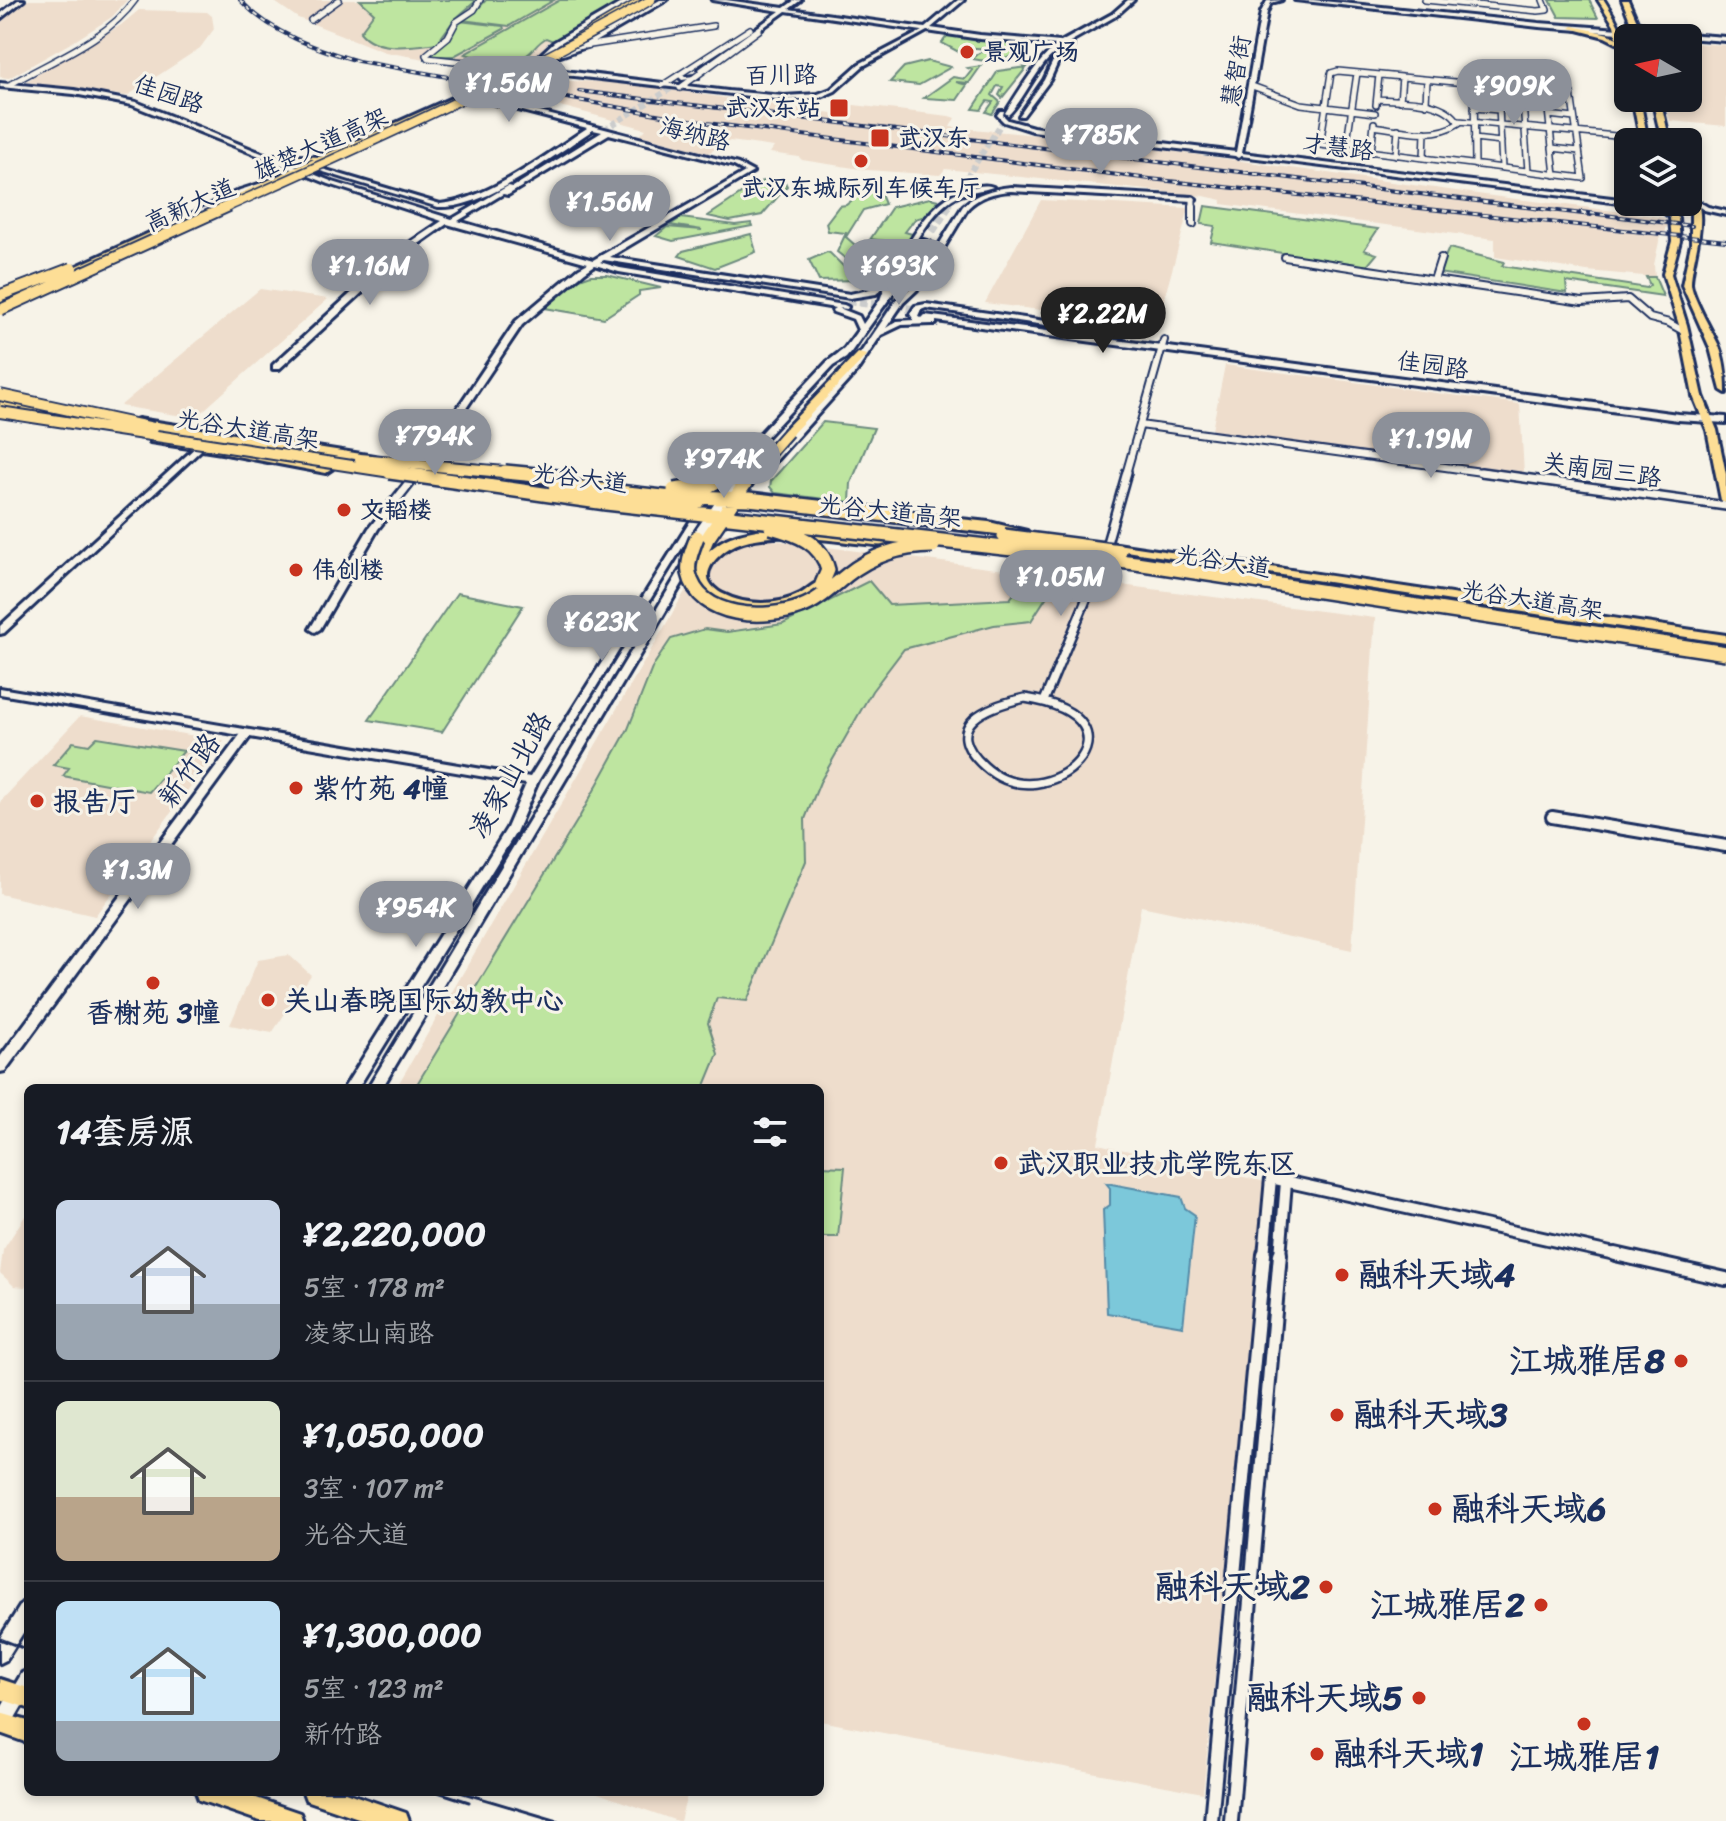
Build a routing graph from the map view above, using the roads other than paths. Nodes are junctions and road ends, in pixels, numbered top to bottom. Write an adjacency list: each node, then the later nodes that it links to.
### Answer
1 (14, 0): 34 (main road)
2 (21, 0): 34 (main road)
3 (135, 0): 75 (street)
4 (339, 0): 36 (street)
5 (480, 0): 65 (street)
6 (631, 0): 61 (highway, bridge)
7 (641, 0): 61 (highway, 雄楚大道高架, bridge)
8 (657, 0): 49 (main road); 59 (highway, 雄楚大道高架, bridge); 61 (main road)
9 (715, 0): 28 (main road)
10 (736, 0): 26 (main road)
11 (790, 0): 26 (main road); 29 (main road)
12 (800, 0): 29 (main road); 33 (main road)
13 (954, 0): 35 (main road, 百川路)
14 (961, 0): 30 (main road, 百川路)
15 (1134, 0): 60 (main road)
16 (1263, 0): 118 (main road, 慧智街)
17 (1279, 0): 78 (main road, 慧智街)
18 (1298, 0): 27 (main road)
19 (1339, 0): 27 (main road)
20 (1425, 0): 25 (street)
21 (1511, 0): 31 (street)
22 (1543, 0): 31 (street)
23 (1601, 0): 32 (main road)
24 (1625, 0): 38 (main road)
25 (1437, 1): 31 (street)
26 (760, 4): 29 (main road)
27 (1361, 4): 43 (main road); 46 (main road)
28 (748, 5): 29 (main road); 37 (main road)
29 (783, 8): 33 (main road); 37 (main road)
30 (951, 9): 45 (main road, 百川路); 52 (main road)
31 (1515, 9)
32 (1611, 12): 41 (main road); 43 (main road)
33 (814, 13): 37 (main road); 39 (main road); 40 (main road)
34 (0, 14)
35 (935, 16): 39 (main road); 45 (main road, 百川路)
36 (311, 20)
37 (768, 20): 47 (main road); 50 (main road)
38 (1633, 22): 42 (main road)
39 (895, 23): 45 (main road)
40 (886, 24): 45 (main road); 55 (main road)
41 (1616, 24)
42 (1637, 24)
43 (1585, 25): 48 (main road)
44 (713, 26): 54 (street)
45 (924, 28): 52 (main road); 55 (main road, 百川路); 58 (main road); 72 (main road, 百川路)
46 (1573, 28): 51 (main road); 57 (main road)
47 (750, 29): 50 (main road); 68 (street)
48 (1614, 29)
49 (615, 30): 54 (street); 59 (main road)
50 (759, 30): 71 (street)
51 (1614, 30)
52 (957, 32): 60 (main road)
53 (1702, 36): 56 (main road)
54 (628, 37): 59 (street)
55 (903, 37): 64 (main road, 百川路)
56 (1726, 37)
57 (1614, 39)
58 (1026, 41): 60 (main road); 62 (main road)
59 (584, 43): 61 (main road); 141 (highway, 雄楚大道高架, bridge)
60 (1069, 44): 62 (main road); 91 (main road)
61 (549, 55): 63 (main road); 141 (highway, 雄楚大道高架, bridge)
62 (1047, 57): 91 (main road)
63 (537, 62): 65 (main road); 76 (main road, 百川路)
64 (844, 68)
65 (521, 71): 66 (main road); 76 (main road, 百川路)
66 (509, 72)
67 (1357, 73): 69 (street); 87 (street); 89 (street)
68 (680, 75): 71 (main road); 76 (street)
69 (1379, 75): 70 (street); 84 (street)
70 (1402, 77): 73 (street); 85 (street)
71 (695, 78): 80 (street)
72 (843, 80): 80 (main road, 百川路); 80 (main road, 百川路)
73 (1427, 80): 77 (street); 86 (street)
74 (0, 84): 75 (main road, 佳园路); 120 (main road, 佳园路)
75 (11, 84): 120 (main road, 佳园路)
76 (665, 84): 80 (main road, 百川路)
77 (1474, 84): 79 (street); 88 (street)
78 (1252, 86): 87 (street); 118 (main road, 慧智街)
79 (1498, 86): 81 (street); 90 (street)
80 (682, 87)
81 (1522, 89): 82 (street); 99 (street)
82 (1546, 91): 93 (street); 94 (street)
83 (474, 96): 100 (main road, 海纳路); 102 (main road, 高新大道); 106 (main road, 高新大道)
84 (1377, 99): 85 (street); 92 (street)
85 (1400, 101): 86 (street)
86 (1426, 104): 95 (street)
87 (1326, 107): 89 (street); 113 (street)
88 (1474, 108): 90 (street); 96 (street)
89 (1351, 110): 92 (street); 113 (street)
90 (1499, 110): 97 (street)
91 (1011, 113): 118 (main road, 才慧路); 118 (main road, 才慧路)
92 (1375, 113): 98 (street)
93 (1549, 115): 94 (street); 103 (street)
94 (1574, 118): 105 (street)
95 (1459, 121): 96 (street); 104 (street)
96 (1474, 122): 97 (street); 110 (street)
97 (1500, 125): 99 (street); 112 (street)
98 (1374, 126): 101 (street); 117 (street)
99 (1525, 127): 103 (street); 125 (street)
100 (589, 129): 107 (main road, 海纳路); 109 (main road)
101 (1398, 129): 104 (street); 119 (street)
102 (386, 130): 106 (main road); 115 (main road, 高新大道)
103 (1550, 130): 105 (street); 114 (street)
104 (1425, 132): 121 (street)
105 (1576, 132): 108 (street); 116 (street)
106 (397, 133): 124 (main road, 高新大道)
107 (605, 133): 111 (main road); 144 (main road, 海纳路)
108 (1614, 136)
109 (577, 138): 111 (main road); 130 (main road)
110 (1474, 139): 112 (street); 122 (street)
111 (590, 142): 132 (main road)
112 (1501, 142): 123 (street)
113 (1346, 148): 117 (street)
114 (1552, 148): 116 (street); 126 (street)
115 (337, 151): 120 (main road); 124 (main road, 高新大道)
116 (1579, 151): 126 (street)
117 (1371, 152): 119 (street)
118 (1237, 155): 129 (main road, 才慧路); 137 (main road, 才慧路)
119 (1396, 155): 121 (street)
120 (275, 157): 124 (main road, 佳园路); 127 (main road)
121 (1424, 158): 122 (street)
122 (1475, 165): 123 (street)
123 (1502, 168): 125 (street)
124 (308, 169): 127 (main road, 高新大道); 130 (main road); 139 (main road); 152 (main road, 高新大道)
125 (1528, 171): 126 (street)
126 (1555, 175)
127 (265, 184): 141 (main road, 高新大道)
128 (499, 189): 130 (main road); 132 (main road); 139 (main road)
129 (1614, 198)
130 (475, 199)
131 (1193, 199): 134 (main road); 135 (main road); 140 (street)
132 (489, 202): 139 (main road)
133 (1702, 206): 136 (main road)
134 (939, 207): 135 (main road); 145 (main road)
135 (962, 211): 147 (main road)
136 (1723, 213): 138 (main road)
137 (1674, 218): 155 (main road)
138 (1693, 218): 161 (main road)
139 (453, 219): 144 (main road); 160 (main road)
140 (1193, 224)
141 (162, 234): 149 (highway, bridge); 152 (highway, bridge)
142 (1285, 257): 146 (street)
143 (1441, 258): 146 (street)
144 (597, 259): 151 (main road); 151 (main road); 173 (main road, 海纳路)
145 (892, 276): 148 (main road); 151 (main road)
146 (1434, 280): 155 (street)
147 (917, 286): 150 (main road); 153 (main road)
148 (883, 299): 150 (main road); 154 (main road)
149 (0, 300)
150 (900, 301): 156 (main road)
151 (845, 304): 154 (main road)
152 (0, 312)
153 (929, 314): 156 (main road); 157 (main road); 157 (main road)
154 (862, 331): 158 (main road)
155 (1685, 332): 165 (main road)
156 (877, 336): 159 (main road)
157 (1162, 346): 165 (main road, 佳园路); 167 (street)
158 (848, 350): 170 (main road); 174 (main road, 凌家山北路)
159 (862, 355): 176 (main road); 191 (highway, bridge)
160 (278, 368)
161 (1726, 390)
162 (0, 395): 168 (highway, bridge)
163 (0, 403): 168 (highway, 光谷大道高架, bridge); 173 (main road, 光谷大道)
164 (0, 416): 169 (highway, 光谷大道高架, bridge)
165 (1706, 416): 166 (main road, 佳园路); 181 (main road)
166 (1726, 418)
167 (1140, 425): 181 (street, 关南园三路); 188 (street)
168 (153, 428): 172 (highway, 光谷大道高架)
169 (192, 445): 171 (main road, 光谷大道); 180 (highway, 光谷大道高架, bridge); 193 (main road)
170 (758, 451): 172 (highway, bridge); 186 (main road, bridge)
171 (230, 452): 175 (main road, 光谷大道); 180 (highway, bridge)
172 (346, 458): 177 (highway, 光谷大道高架, bridge)
173 (423, 466): 175 (main road, 海纳路); 178 (main road, 光谷大道)
174 (724, 477): 176 (main road); 178 (main road, 凌家山北路)
175 (414, 478): 183 (main road, 光谷大道); 192 (main road, 海纳路)
176 (744, 483): 179 (main road)
177 (653, 496): 185 (highway, bridge); 194 (highway, 光谷大道高架, bridge)
178 (707, 498): 179 (main road, 光谷大道); 183 (main road, 凌家山北路)
179 (727, 501): 184 (main road); 185 (main road, 光谷大道)
180 (606, 503): 182 (highway, 光谷大道高架, bridge)
181 (1726, 503)
182 (667, 510): 189 (highway, 光谷大道高架, bridge); 191 (highway, bridge)
183 (700, 512): 184 (main road, 光谷大道); 199 (main road, 凌家山北路)
184 (720, 513): 187 (main road, 光谷大道); 205 (main road)
185 (1025, 535): 188 (main road, 光谷大道)
186 (697, 537): 189 (highway, bridge); 201 (main road, bridge)
187 (934, 539): 190 (main road, 光谷大道); 191 (highway, bridge)
188 (1106, 545): 190 (street); 194 (main road, 光谷大道)
189 (1043, 552): 195 (highway, 光谷大道高架, bridge)
190 (1101, 564): 195 (main road, 光谷大道); 197 (street)
191 (700, 577)
192 (315, 629)
193 (0, 631)
194 (1726, 642)
195 (1726, 655)
196 (0, 691): 198 (main road)
197 (1044, 701): 197 (street)
198 (246, 734): 199 (main road); 203 (main road, 新竹路)
199 (533, 781): 201 (main road, 凌家山北路)
200 (1552, 817): 202 (street)
201 (512, 829): 204 (main road, 凌家山北路)
202 (1726, 846)
203 (0, 1067)
204 (353, 1084)
205 (377, 1084)
206 (1286, 1182): 207 (street); 217 (street); 218 (street)
207 (1726, 1279)
208 (24, 1615): 209 (main road)
209 (0, 1654)
210 (19, 1690): 211 (main road)
211 (1, 1723): 212 (main road)
212 (24, 1731)
213 (219, 1796): 215 (main road)
214 (326, 1796): 216 (main road)
215 (292, 1821)
216 (398, 1821)
217 (1211, 1821)
218 (1231, 1821)

